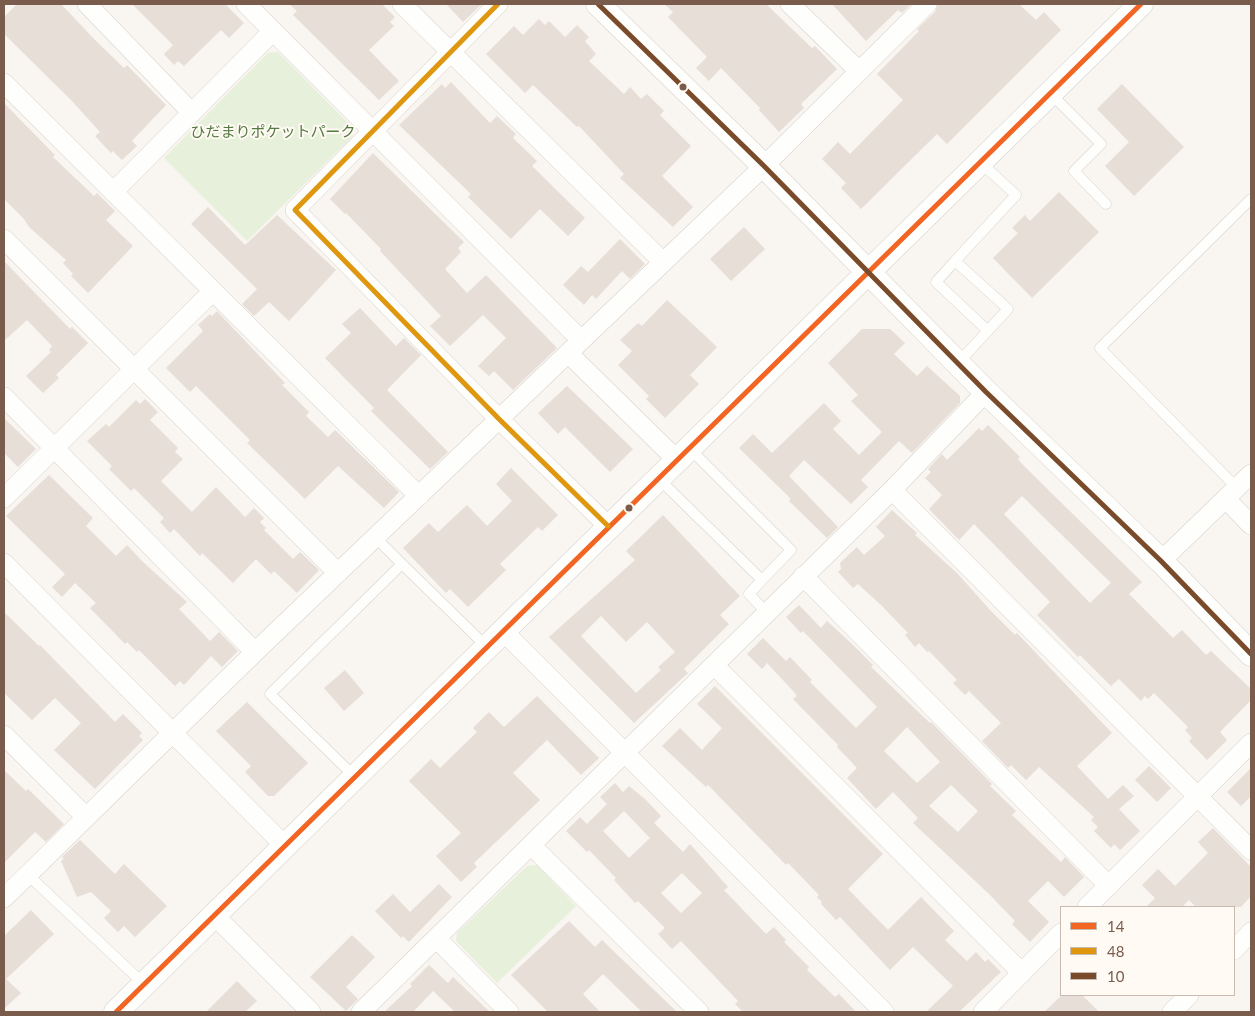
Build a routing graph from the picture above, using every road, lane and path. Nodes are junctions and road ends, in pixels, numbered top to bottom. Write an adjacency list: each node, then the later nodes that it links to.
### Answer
1 (87, 4): 14 (street)
2 (246, 4): 9 (street)
3 (402, 4): 10 (street)
4 (498, 4): 10 (street)
5 (598, 4): 17 (street)
6 (790, 4): 11 (street)
7 (927, 4): 11 (street)
8 (1140, 4): 13 (street)
9 (273, 31): 14 (street); 15 (street)
10 (451, 53): 15 (street); 22 (street)
11 (859, 72): 17 (street)
12 (4, 83): 18 (street)
13 (1050, 93): 16 (street); 20 (lane)
14 (192, 113): 18 (street)
15 (372, 130): 27 (street); 33 (street)
16 (980, 162): 23 (lane); 24 (street)
17 (764, 166): 22 (street); 24 (street)
18 (113, 192): 25 (street)
19 (1251, 199): 39 (lane)
20 (1106, 204)
21 (4, 239): 30 (street)
22 (662, 261): 27 (street)
23 (956, 261): 26 (lane); 26 (lane)
24 (868, 272): 29 (street); 35 (street)
25 (213, 291): 30 (street); 40 (street)
26 (988, 330): 29 (lane)
27 (581, 340): 28 (street)
28 (568, 353): 33 (street); 35 (street)
29 (958, 363): 31 (street)
30 (134, 367): 34 (street); 48 (street)
31 (986, 392): 38 (street); 45 (street)
32 (4, 397): 34 (street)
33 (499, 418): 40 (street); 43 (street)
34 (55, 447): 41 (street); 53 (street)
35 (683, 454): 37 (street); 50 (lane)
36 (1251, 474): 39 (street)
37 (658, 478): 43 (street); 50 (lane)
38 (892, 490): 49 (street); 61 (street)
39 (1232, 493): 42 (street); 45 (street)
40 (419, 496): 44 (street)
41 (4, 498)
42 (1251, 525)
43 (608, 526): 52 (street)
44 (376, 537): 47 (lane); 48 (street)
45 (1161, 561): 54 (street)
46 (4, 563): 56 (street)
47 (402, 564): 52 (lane); 60 (lane)
48 (338, 573): 53 (street)
49 (803, 576): 51 (street); 67 (street)
50 (762, 580): 51 (lane)
51 (766, 612): 55 (street)
52 (495, 639): 59 (street); 60 (street)
53 (255, 652): 56 (street)
54 (1251, 654)
55 (714, 665): 59 (street); 75 (street)
56 (173, 732): 62 (street); 63 (street)
57 (4, 735): 62 (street)
58 (1251, 744): 61 (street)
59 (623, 754): 64 (street); 83 (street)
60 (355, 777): 63 (street)
61 (1197, 797): 65 (street); 67 (street)
62 (85, 816): 66 (street)
63 (285, 846): 70 (street)
64 (532, 846): 73 (street); 82 (street)
65 (1251, 850)
66 (27, 874): 68 (street); 76 (lane)
67 (1109, 886): 69 (street)
68 (4, 897)
69 (1088, 906)
70 (214, 915): 76 (street); 79 (street)
71 (1251, 932): 74 (street)
72 (1060, 934): 75 (street)
73 (436, 938): 80 (street); 81 (street)
74 (1235, 949)
75 (1022, 972): 84 (street)
76 (144, 984): 78 (street)
77 (1188, 996): 85 (street)
78 (116, 1012)
79 (311, 1012)
80 (361, 1012)
81 (510, 1012)
82 (699, 1012)
83 (884, 1012)
84 (983, 1012)
85 (1172, 1012)

